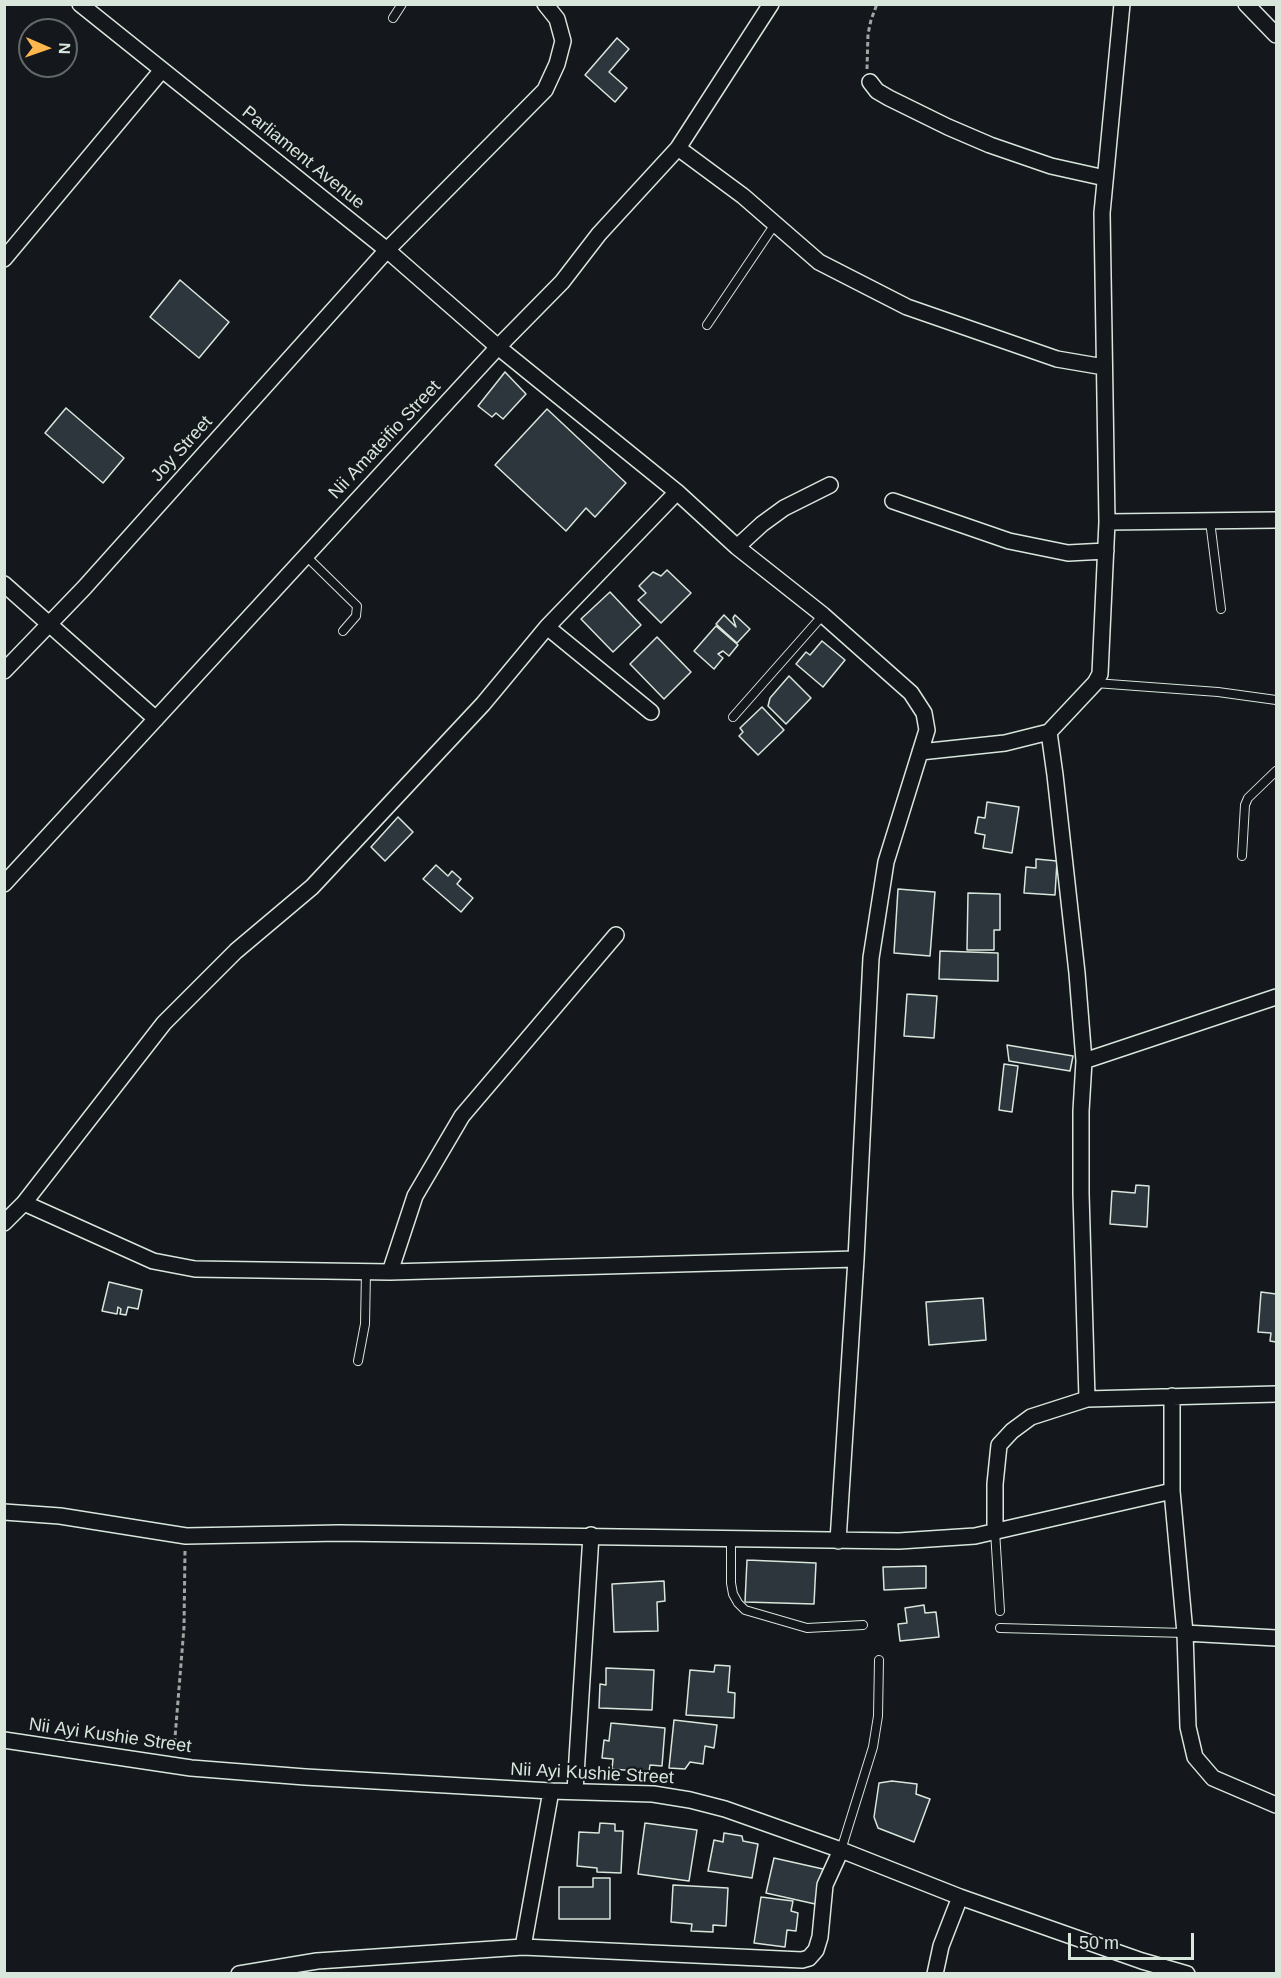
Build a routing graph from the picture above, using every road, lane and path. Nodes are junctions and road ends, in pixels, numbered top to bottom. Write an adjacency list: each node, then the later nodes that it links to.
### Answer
1 (80, 4): 10 (street, Parliament Avenue)
2 (402, 4): 8 (lane)
3 (545, 4): 15 (street, Joy Street)
4 (771, 4): 12 (street, Nii Amateifio Street)
5 (878, 4): 11 (path)
6 (1122, 4): 13 (street)
7 (1246, 4): 9 (street)
8 (393, 18)
9 (1276, 35)
10 (162, 70): 15 (street, Parliament Avenue); 16 (street)
11 (870, 82): 13 (street)
12 (678, 148): 14 (street); 18 (street, Nii Amateifio Street)
13 (1105, 178): 19 (street)
14 (775, 224): 17 (lane); 19 (street)
15 (387, 250): 18 (street, Parliament Avenue); 32 (street, Joy Street)
16 (4, 259)
17 (706, 325)
18 (498, 347): 21 (street, Parliament Avenue); 28 (street, Nii Amateifio Street)
19 (1104, 367): 25 (street)
20 (830, 485): 26 (street)
21 (677, 492): 26 (street, Parliament Avenue); 33 (street)
22 (893, 501): 27 (street)
23 (1276, 520): 24 (street)
24 (1210, 521): 25 (street); 30 (lane)
25 (1107, 522): 27 (street)
26 (737, 547): 31 (street, Parliament Avenue)
27 (1106, 551): 36 (street)
28 (306, 556): 34 (lane); 40 (street, Nii Amateifio Street)
29 (4, 584): 32 (street)
30 (1221, 609)
31 (823, 615): 39 (lane); 42 (street, Parliament Avenue)
32 (50, 624): 35 (street, Joy Street); 40 (street)
33 (547, 627): 38 (street); 49 (street)
34 (343, 631)
35 (4, 671)
36 (1095, 683): 37 (lane); 41 (street)
37 (1276, 700)
38 (651, 712)
39 (733, 717)
40 (156, 719): 45 (street, Nii Amateifio Street)
41 (1049, 732): 42 (street); 48 (street)
42 (920, 752): 51 (street, Parliament Avenue)
43 (1276, 771): 44 (lane)
44 (1242, 856)
45 (4, 884)
46 (616, 934): 53 (street)
47 (1276, 997): 48 (street)
48 (1084, 1060): 57 (street)
49 (24, 1203): 50 (street); 52 (street)
50 (4, 1223)
51 (856, 1259): 53 (street); 64 (street, Parliament Avenue)
52 (366, 1272): 53 (street); 54 (lane)
53 (390, 1272)
54 (358, 1361)
55 (1276, 1394): 56 (street)
56 (1172, 1396): 57 (street); 58 (street)
57 (1087, 1399): 60 (street)
58 (1172, 1491): 60 (street); 68 (street)
59 (4, 1512): 62 (street)
60 (995, 1531): 64 (street); 65 (lane)
61 (591, 1535): 62 (street); 63 (street); 74 (street)
62 (186, 1536): 72 (path)
63 (731, 1539): 64 (street); 66 (lane)
64 (838, 1541)
65 (1000, 1611)
66 (863, 1624)
67 (1000, 1628): 68 (lane)
68 (1185, 1633): 69 (street); 75 (street)
69 (1276, 1638)
70 (879, 1660): 76 (lane)
71 (4, 1740): 72 (street, Nii Ayi Kushie Street)
72 (173, 1765): 73 (street, Nii Ayi Kushie Street)
73 (551, 1791): 74 (street, Nii Ayi Kushie Street); 78 (street)
74 (576, 1791): 76 (street, Nii Ayi Kushie Street)
75 (1276, 1805)
76 (841, 1850): 77 (street, Nii Ayi Kushie Street); 78 (street)
77 (960, 1897): 80 (street); 81 (street, Nii Ayi Kushie Street)
78 (523, 1947): 79 (street)
79 (238, 1974)
80 (935, 1974)
81 (1186, 1974)

